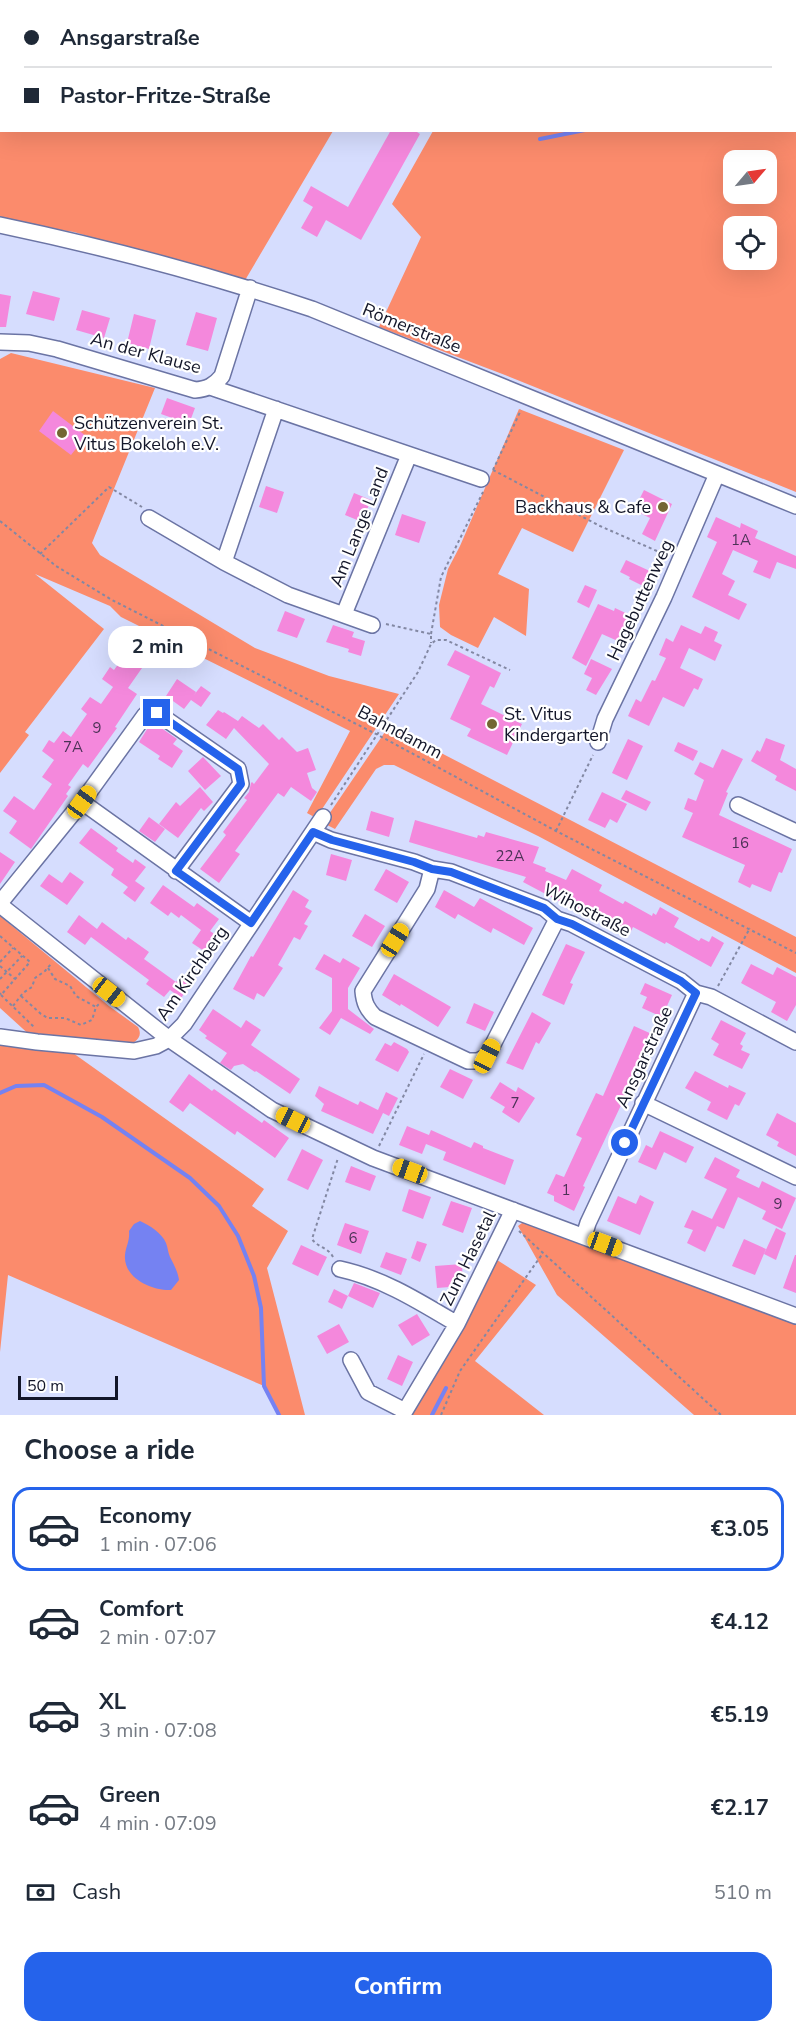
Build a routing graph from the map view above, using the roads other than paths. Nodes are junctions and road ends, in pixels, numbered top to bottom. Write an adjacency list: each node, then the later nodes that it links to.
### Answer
1 (0, 225): 2 (street, Römerstraße)
2 (250, 288): 4 (street, An der Klause); 7 (street, Römerstraße)
3 (0, 342): 4 (street, An der Klause)
4 (210, 387): 5 (street, Am Lange Land)
5 (276, 409): 6 (street, Am Lange Land); 11 (street)
6 (409, 455): 8 (street, Am Lange Land); 12 (street, Am Lange Land)
7 (717, 474): 9 (street, Römerstraße); 14 (street, Hagebuttenweg)
8 (487, 478)
9 (796, 506)
10 (149, 518): 11 (street, Am Lange Land)
11 (224, 562): 12 (street, Am Lange Land)
12 (344, 614): 13 (street, Am Lange Land)
13 (372, 625)
14 (598, 742)
15 (82, 802): 21 (street); 21 (street); 22 (street)
16 (738, 805): 19 (street)
17 (323, 817): 18 (street, Am Kirchberg)
18 (313, 832): 20 (street, Wihostraße); 24 (street, Am Kirchberg)
19 (796, 832)
20 (432, 869): 23 (street, Wihostraße); 23 (street)
21 (176, 871): 24 (street)
22 (0, 904): 27 (street)
23 (557, 919): 25 (street, Wihostraße)
24 (251, 923): 27 (street, Am Kirchberg)
25 (696, 993): 28 (street, Wihostraße); 29 (street, Ansgarstraße)
26 (0, 1037): 27 (street, Am Kirchberg)
27 (169, 1039): 31 (street)
28 (796, 1041)
29 (643, 1103): 30 (street); 32 (street, Ansgarstraße)
30 (796, 1177)
31 (512, 1214): 32 (street); 35 (street, Zum Hasetal)
32 (584, 1236): 34 (street)
33 (340, 1269): 35 (street, Zum Hasetal)
34 (796, 1316)
35 (457, 1324): 36 (street, Zum Hasetal)
36 (351, 1360)

